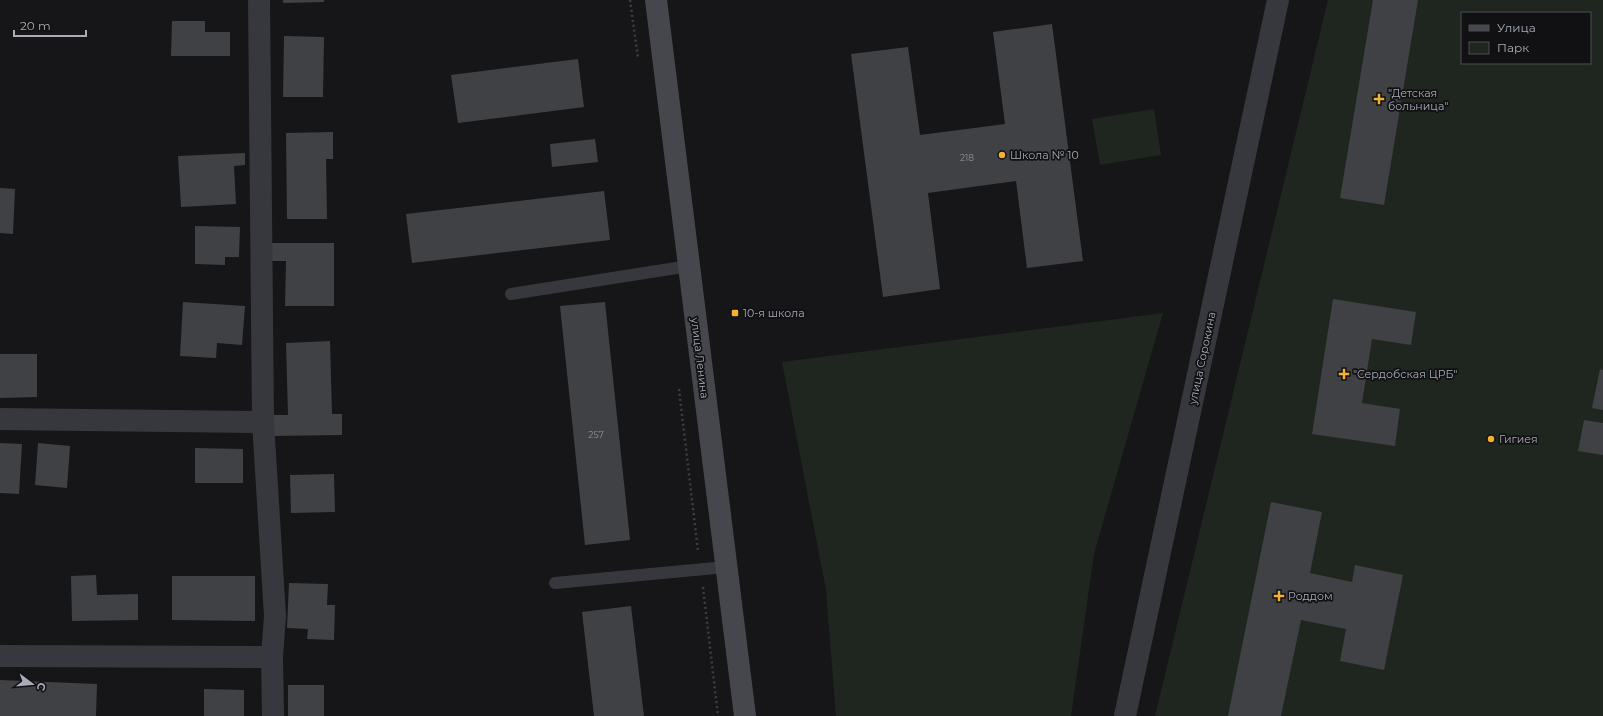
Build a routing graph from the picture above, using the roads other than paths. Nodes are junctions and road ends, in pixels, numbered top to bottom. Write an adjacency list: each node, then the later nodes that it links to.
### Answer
1 (259, 0): 7 (street)
2 (656, 0): 4 (main road, улица Ленина)
3 (1278, 0): 14 (street, улица Сорокина)
4 (689, 266): 5 (lane); 8 (main road, улица Ленина)
5 (511, 294)
6 (0, 419): 7 (street)
7 (263, 422): 11 (street)
8 (726, 567): 9 (lane); 13 (main road, улица Ленина)
9 (555, 583)
10 (0, 656): 11 (street)
11 (272, 656): 12 (street)
12 (273, 716)
13 (745, 716)
14 (1125, 716)

